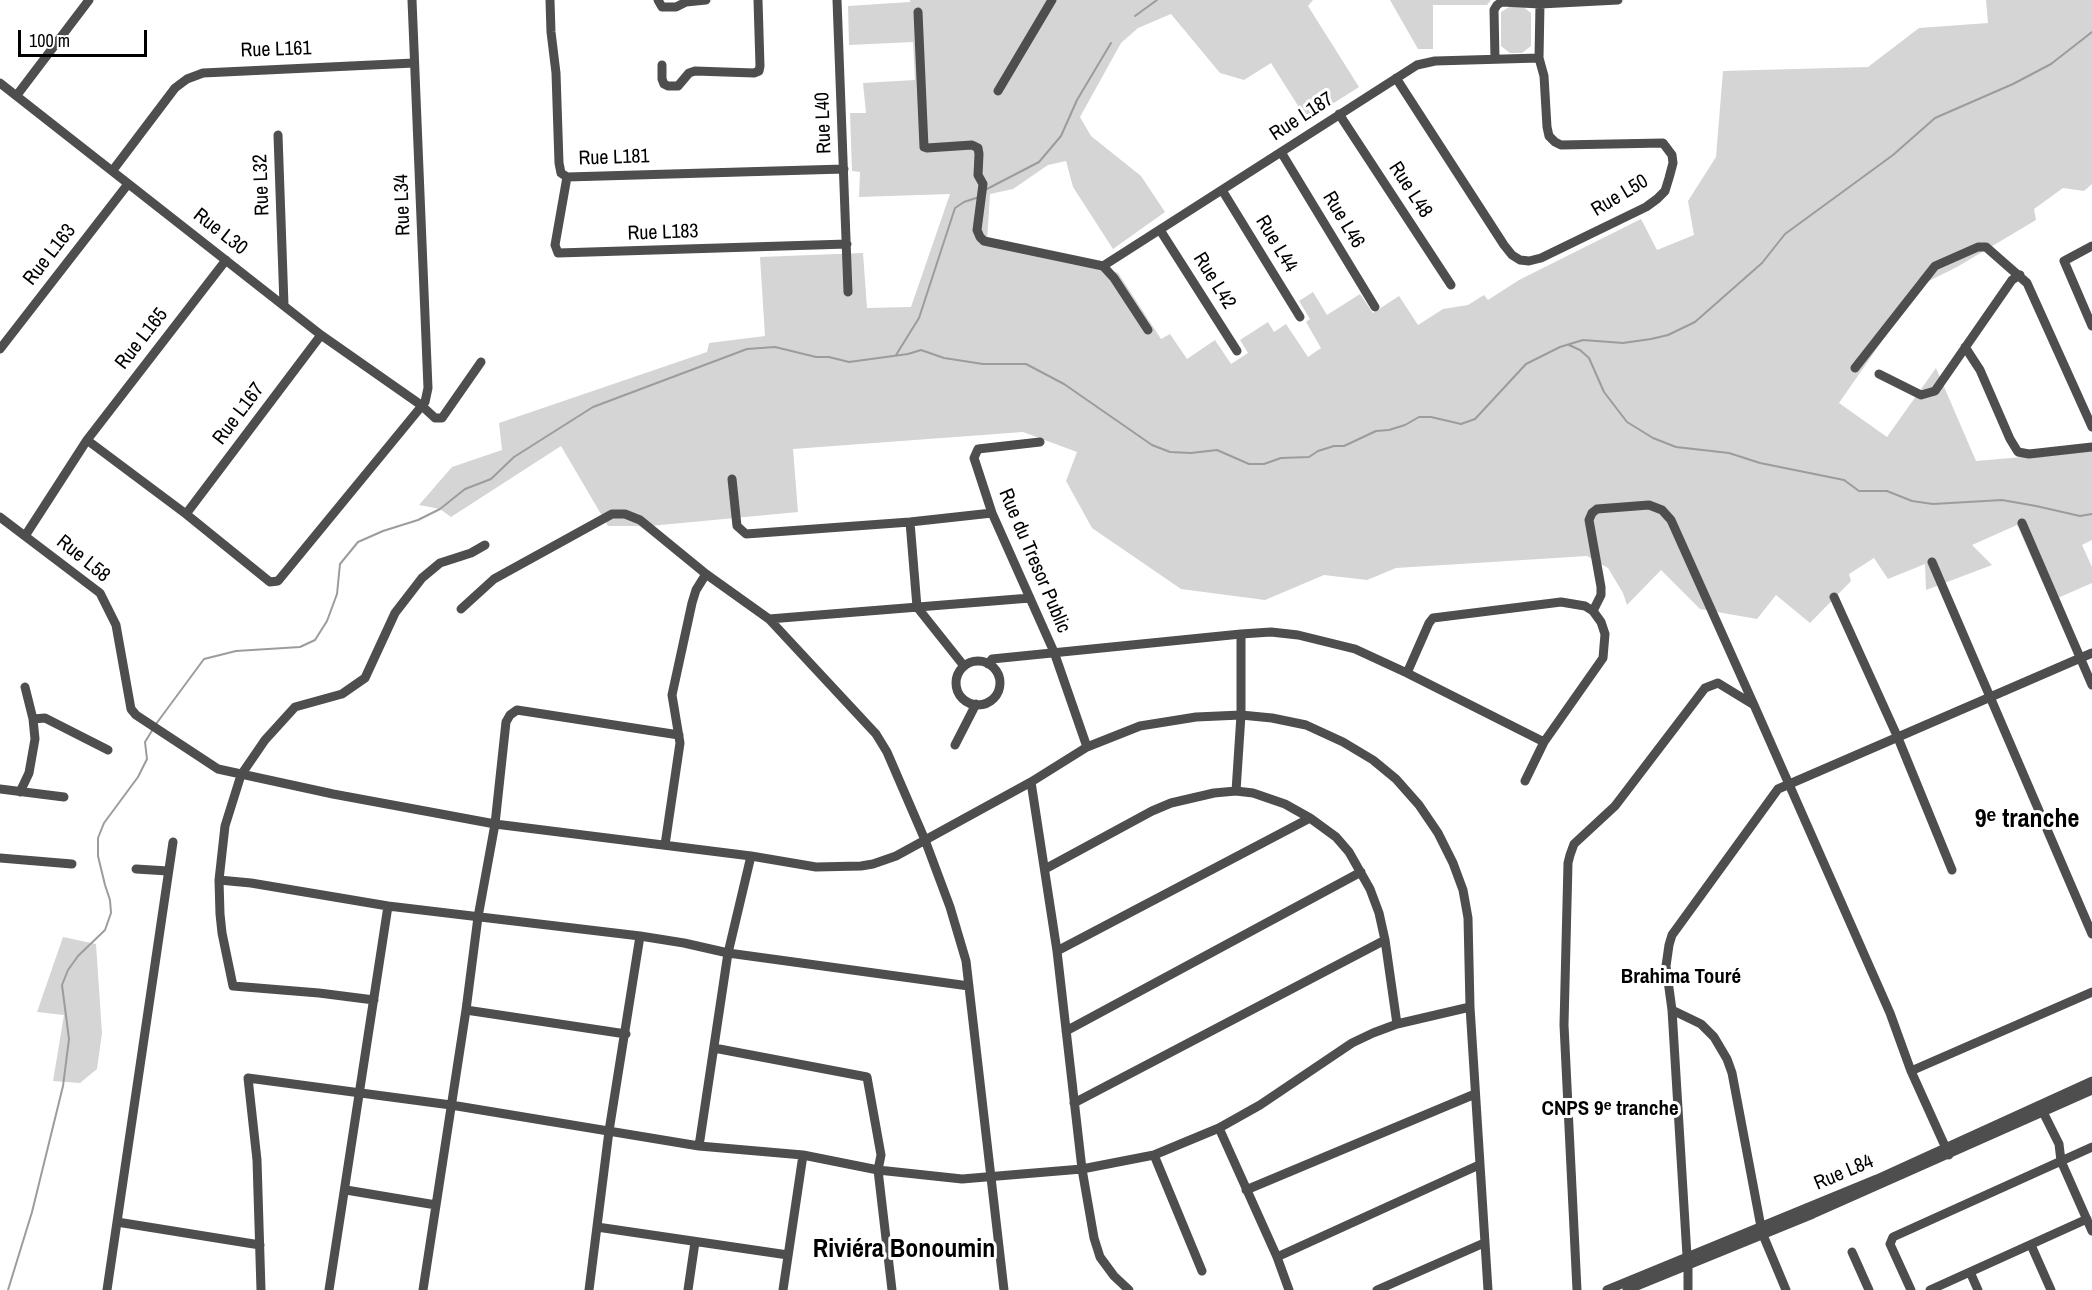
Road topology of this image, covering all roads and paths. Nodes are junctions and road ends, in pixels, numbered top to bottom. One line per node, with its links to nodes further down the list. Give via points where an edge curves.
1 (90, 0): 20 (street)
2 (412, 0): 15 (street, Rue L34)
3 (550, 0): 26 (street, Rue L181, via 559,163)
4 (658, 0): 5 (street, via 662,7)
5 (706, 0)
6 (758, 0): 16 (street, via 759,71 695,71 678,86 668,86 662,79)
7 (837, 0): 24 (street, Rue L40)
8 (1052, 0): 19 (street)
9 (1618, 0): 11 (street)
10 (1502, 1): 11 (street); 14 (street, via 1494,10)
11 (1540, 4): 13 (street, Rue L50)
12 (918, 12): 33 (street, via 924,147 978,148 978,175 983,184 977,230 980,237)
13 (1539, 58): 14 (street, Rue L187); 17 (street, Rue L50, via 1547,127 1555,142 1663,143 1673,163 1665,190 1646,207 1529,261 1512,255 1504,245)
14 (1495, 59): 17 (street, Rue L187, via 1426,62)
15 (414, 63): 25 (street, Rue L161, via 202,73 187,78); 49 (street, Rue L34, via 428,387)
16 (662, 64)
17 (1396, 78): 21 (street, Rue L187)
18 (0, 85): 20 (street, Rue L30)
19 (998, 91)
20 (17, 95): 25 (street, Rue L30)
21 (1339, 114): 23 (street, Rue L187); 35 (street, Rue L48)
22 (278, 135): 37 (street, Rue L32)
23 (1281, 152): 28 (street, Rue L187); 38 (street, Rue L46)
24 (844, 169): 26 (street, Rue L181); 30 (street, Rue L40)
25 (112, 170): 27 (street, Rue L30)
26 (567, 177): 30 (street, Rue L183, via 555,246 558,254)
27 (129, 184): 32 (street, Rue L30); 44 (street, Rue L163)
28 (1222, 190): 29 (street, Rue L187); 39 (street, Rue L44)
29 (1160, 230): 33 (street, Rue L187); 45 (street, Rue L42)
30 (847, 244): 36 (street, Rue L40)
31 (2092, 246): 40 (street, via 2064,261)
32 (226, 260): 37 (street, Rue L30); 51 (street, Rue L165)
33 (1103, 266): 41 (street)
34 (2020, 275): 43 (street, via 2012,280); 47 (street, via 1983,247 1940,263); 50 (street)
35 (1450, 285)
36 (848, 292)
37 (284, 305): 42 (street, Rue L30)
38 (1375, 307)
39 (1300, 317)
40 (2091, 320)
41 (1148, 330)
42 (321, 335): 49 (street, Rue L30); 56 (street, Rue L167)
43 (1965, 347): 48 (street, via 1929,394 1912,392); 53 (street, via 1980,370 2018,452)
44 (0, 349)
45 (1237, 351)
46 (481, 362): 49 (street, Rue L30, via 442,418 435,418)
47 (1855, 368)
48 (1879, 374)
49 (421, 405): 56 (street, via 278,581 270,582)
50 (2092, 427)
51 (87, 440): 56 (street); 60 (street, Rue L165)
52 (1040, 442): 55 (street, Rue du Tresor Public, via 978,449 975,453)
53 (2092, 447)
54 (732, 479): 58 (street, via 737,526 746,534)
55 (992, 513): 58 (street); 65 (street, Rue du Tresor Public)
56 (186, 514)
57 (0, 517): 60 (street, Rue L58)
58 (910, 522): 66 (street)
59 (2022, 523): 73 (street)
60 (25, 536): 90 (street, Rue L58, via 100,593 116,625 129,706 136,715 218,769)
61 (485, 544): 90 (street, via 431,569 394,613 365,678 342,694 295,707)
62 (1932, 562): 79 (street)
63 (706, 574): 67 (street, via 640,520 612,514 494,579); 69 (street); 84 (street, via 692,603 672,695)
64 (1834, 597): 85 (street)
65 (1030, 598): 66 (street); 71 (street, Rue du Tresor Public)
66 (917, 607): 69 (street); 75 (street)
67 (461, 609)
68 (1593, 611): 76 (street, via 1585,606 1553,602 1433,618); 81 (street, via 1601,587 1589,520 1592,513 1597,509 1649,505 1662,510 1671,520); 86 (street, via 1605,634 1603,658)
69 (769, 619): 100 (street, via 876,734)
70 (1241, 634): 71 (street); 76 (street, via 1271,632 1328,641); 82 (street)
71 (1054, 652): 74 (street, via 992,659); 88 (street, Rue du Tresor Public)
72 (2092, 653): 73 (street)
73 (2080, 658): 77 (street); 79 (street)
74 (988, 664): 75 (street, via 976,661); 80 (street, via 998,674 999,689 990,701)
75 (964, 666): 80 (street, via 957,678 958,693)
76 (1407, 673): 86 (street)
77 (2092, 685)
78 (25, 687): 83 (street)
79 (1990, 698): 85 (street); 114 (street)
80 (976, 704): 87 (street)
81 (1754, 705): 93 (street); 180 (street, via 1718,683 1705,688 1615,806 1574,844 1570,855 1564,1025)
82 (1241, 715): 88 (street, via 1149,724); 95 (street); 122 (street, via 1306,725 1343,742 1396,778 1419,805 1438,833 1463,890 1468,918)
83 (33, 719): 89 (street, via 45,718); 96 (street, via 33,757)
84 (679, 735): 99 (street, via 518,710 506,722); 102 (street)
85 (1898, 738): 93 (street); 108 (street)
86 (1544, 742): 92 (street)
87 (955, 745)
88 (1088, 747): 91 (street)
89 (108, 750)
90 (241, 775): 99 (street); 111 (street, via 225,826)
91 (1031, 782): 100 (street); 107 (street)
92 (1524, 782)
93 (1788, 785): 124 (street, via 1776,791 1672,935 1666,966); 129 (street, via 1890,1012)
94 (0, 789): 96 (street)
95 (1236, 791): 98 (street, via 1263,796); 107 (street, via 1214,793 1152,811)
96 (20, 792): 97 (street)
97 (64, 797)
98 (1310, 818): 110 (street, via 1336,837); 117 (street)
99 (495, 824): 102 (street); 113 (street)
100 (925, 840): 103 (street, via 884,861 861,866 816,867); 119 (street, via 958,933)
101 (173, 842): 109 (street)
102 (665, 845): 103 (street)
103 (751, 856): 118 (street)
104 (0, 858): 105 (street)
105 (72, 864)
106 (136, 868): 109 (street)
107 (1045, 869): 117 (street)
108 (1952, 870)
109 (168, 871): 153 (street)
110 (1361, 872): 116 (street, via 1379,913); 126 (street)
111 (219, 880): 112 (street); 121 (street, via 222,933 233,986)
112 (388, 906): 113 (street); 121 (street)
113 (478, 917): 115 (street); 123 (street)
114 (2092, 934)
115 (640, 936): 118 (street); 127 (street)
116 (1385, 940): 125 (street); 134 (street)
117 (1058, 951): 126 (street)
118 (728, 953): 119 (street); 128 (street)
119 (969, 986): 148 (street)
120 (2092, 992): 129 (street)
121 (374, 1000): 132 (street)
122 (1470, 1007): 125 (street); 133 (street)
123 (466, 1010): 127 (street); 135 (street)
124 (1672, 1010): 156 (street, via 1701,1024 1727,1059); 164 (street)
125 (1397, 1024): 137 (street, via 1352,1043)
126 (1066, 1031): 134 (street)
127 (626, 1034): 138 (street)
128 (714, 1048): 139 (street); 147 (street, via 867,1077 881,1155)
129 (1911, 1071): 141 (street)
130 (2092, 1081): 141 (street, Rue L84)
131 (2092, 1090): 136 (street, Rue L84)
132 (359, 1093): 135 (street); 149 (street); 159 (street, via 248,1078)
133 (1475, 1094): 145 (street); 150 (street)
134 (1074, 1102): 146 (street)
135 (451, 1105): 138 (street); 151 (street)
136 (2041, 1113): 141 (street, Rue L84); 144 (street)
137 (1220, 1128): 143 (street); 150 (street)
138 (609, 1131): 139 (street); 154 (street)
139 (699, 1146): 142 (street)
140 (2092, 1147): 144 (street)
141 (1947, 1151): 156 (street, Rue L84)
142 (803, 1155): 147 (street); 162 (street)
143 (1154, 1155): 146 (street); 165 (street)
144 (2061, 1158): 152 (street); 186 (street, via 1893,1237 1890,1244)
145 (1479, 1165): 158 (street); 163 (street)
146 (1082, 1169): 148 (street); 176 (street, via 1100,1257)
147 (878, 1170): 148 (street, via 962,1179); 174 (street)
148 (990, 1176): 175 (street)
149 (346, 1190): 151 (street); 169 (street)
150 (1246, 1190): 163 (street)
151 (436, 1205): 170 (street)
152 (2087, 1219): 155 (street); 160 (street)
153 (117, 1222): 159 (street); 167 (street)
154 (597, 1227): 157 (street); 171 (street)
155 (2092, 1230)
156 (1762, 1231): 164 (street, Rue L84); 184 (street)
157 (695, 1242): 162 (street); 172 (street)
158 (1484, 1243): 178 (street); 179 (street)
159 (260, 1245): 168 (street)
160 (2031, 1245): 166 (street); 189 (street)
161 (1852, 1252): 185 (street)
162 (788, 1255): 173 (street)
163 (1277, 1257): 177 (street)
164 (1687, 1261): 181 (street, Rue L84); 182 (street, Rue L84); 183 (street)
165 (1202, 1271)
166 (1970, 1272): 187 (street); 188 (street)
167 (107, 1290)
168 (261, 1290)
169 (329, 1290)
170 (423, 1290)
171 (589, 1290)
172 (688, 1290)
173 (783, 1290)
174 (892, 1290)
175 (1004, 1290)
176 (1129, 1290)
177 (1289, 1290)
178 (1377, 1290)
179 (1488, 1290)
180 (1577, 1290)
181 (1607, 1290)
182 (1627, 1290)
183 (1688, 1290)
184 (1786, 1290)
185 (1869, 1290)
186 (1911, 1290)
187 (1930, 1290)
188 (1978, 1290)
189 (2051, 1290)

